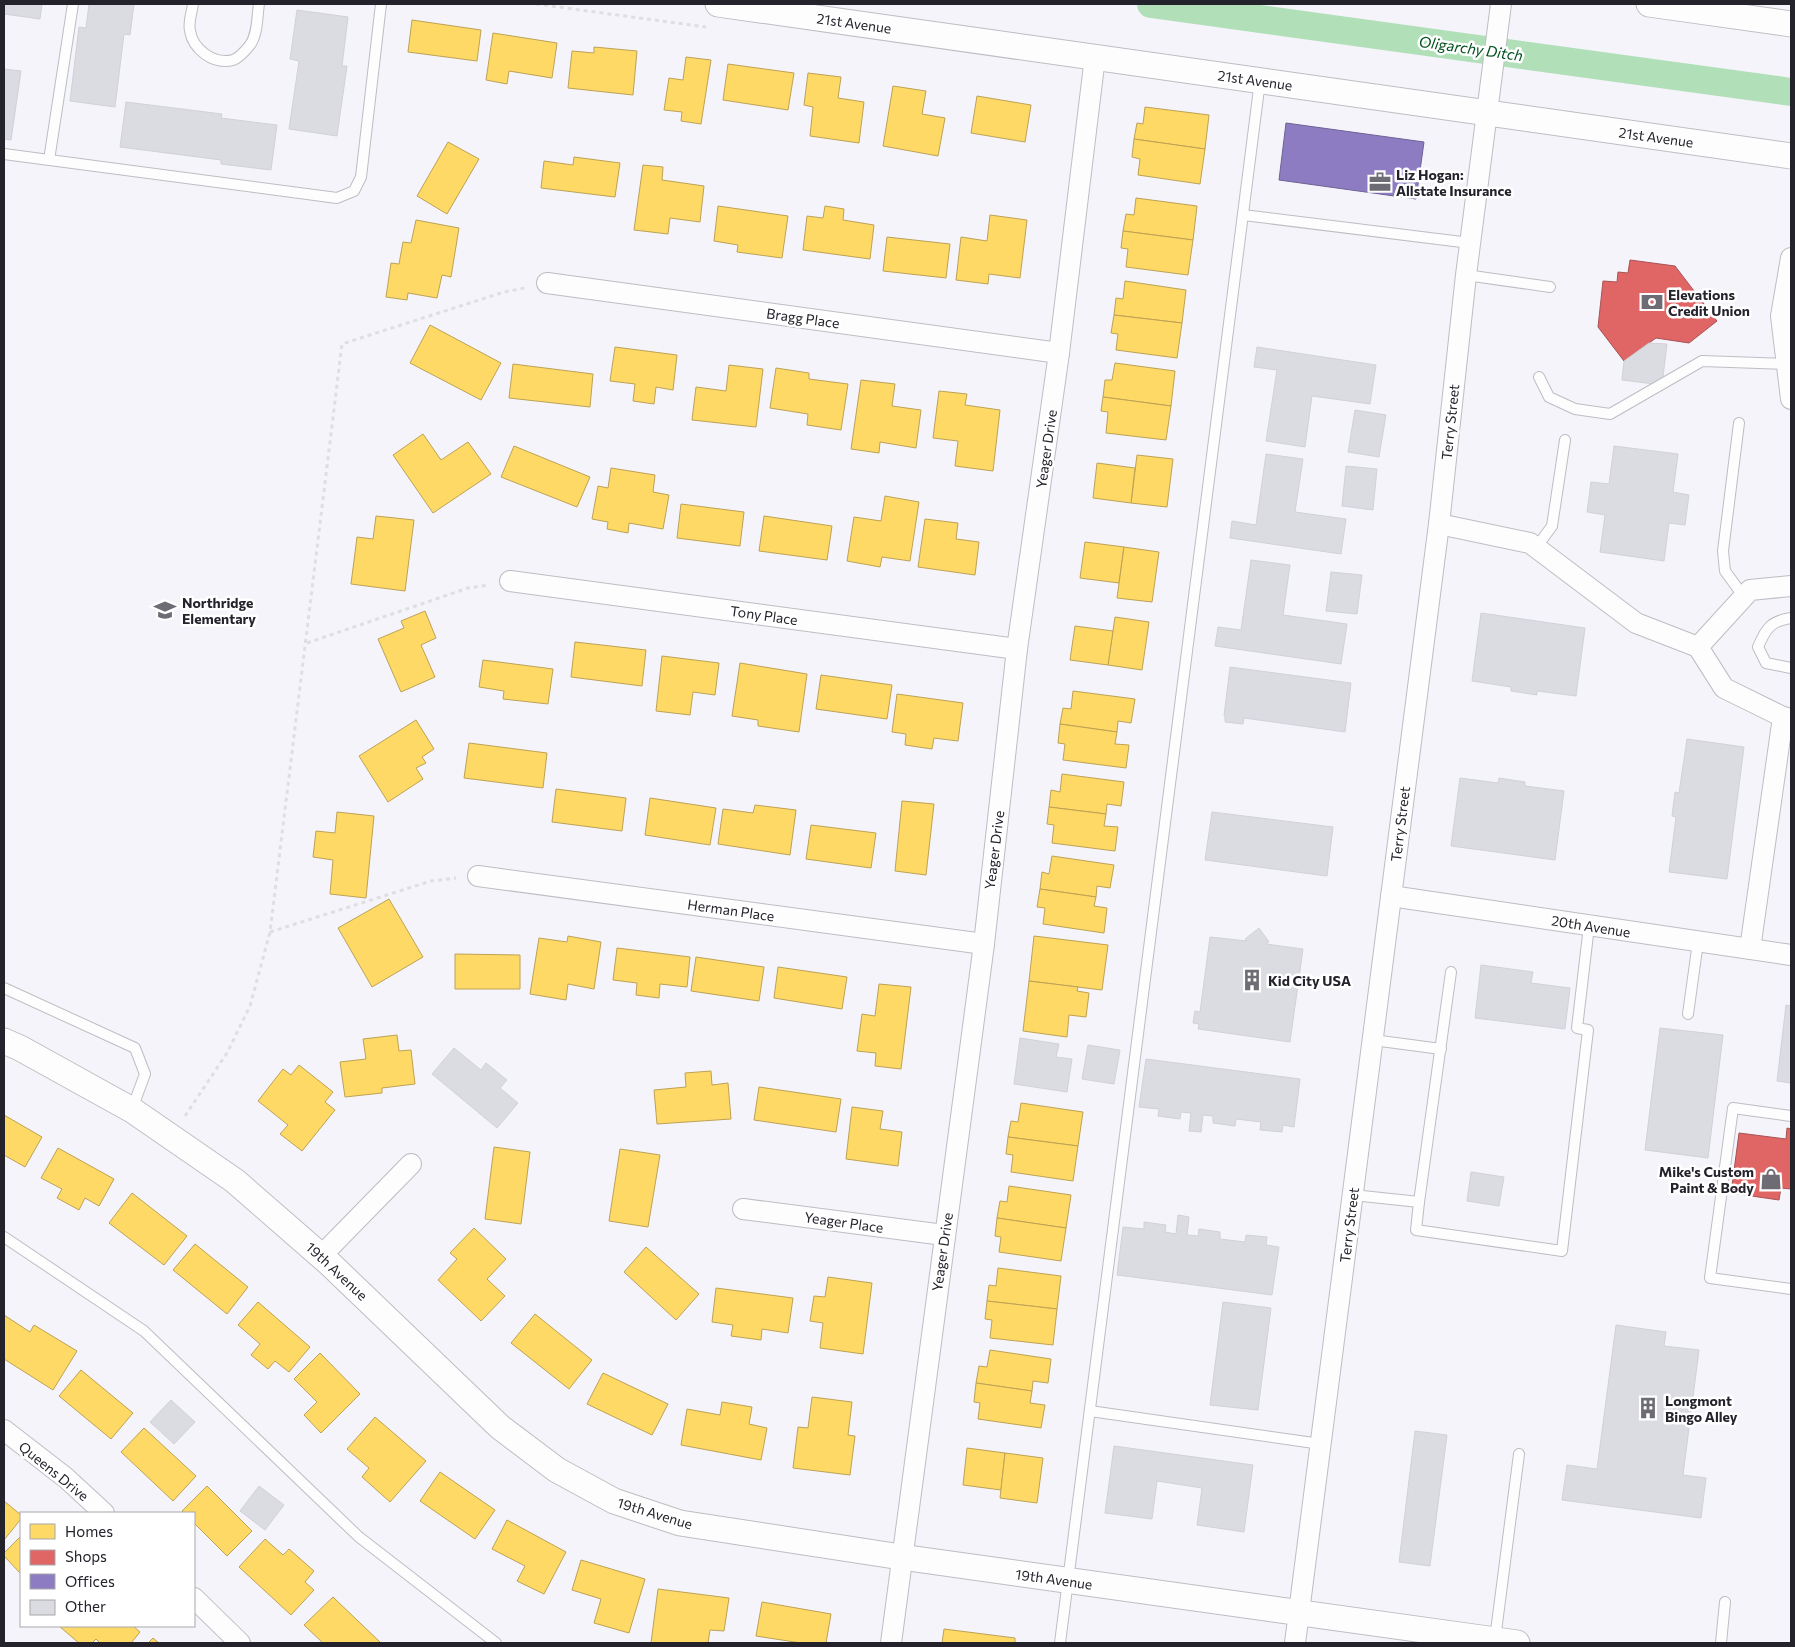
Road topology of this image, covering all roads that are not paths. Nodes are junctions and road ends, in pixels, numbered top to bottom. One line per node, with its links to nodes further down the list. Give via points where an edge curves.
1 (73, 4): 15 (lane)
2 (193, 4): 3 (lane, via 189,29 194,44 205,55 217,60 232,60 251,44)
3 (259, 4)
4 (381, 4): 15 (lane, via 361,177 354,191 337,198)
5 (718, 4): 8 (street, 21st Avenue)
6 (1501, 4): 12 (street, Terry Street)
7 (1649, 4): 9 (street)
8 (752, 6): 10 (street, 21st Avenue)
9 (1791, 24)
10 (1095, 57): 11 (street, 21st Avenue); 22 (street, Yeager Drive)
11 (1260, 81): 12 (street, 21st Avenue); 16 (lane)
12 (1486, 113): 14 (street, 21st Avenue); 17 (street, Terry Street)
13 (4, 154): 15 (lane)
14 (1791, 156)
15 (49, 160)
16 (1243, 214): 17 (lane); 61 (lane)
17 (1470, 244): 19 (street, Terry Street)
18 (1790, 268): 23 (street, via 1781,316)
19 (1466, 275): 21 (lane); 28 (street, Terry Street)
20 (547, 284): 22 (street, Bragg Place)
21 (1550, 287)
22 (1059, 353): 35 (street, Yeager Drive)
23 (1787, 364): 24 (lane, via 1702,361 1610,414 1575,409 1548,397); 25 (street)
24 (1539, 378)
25 (1791, 399)
26 (1739, 423): 32 (lane, via 1723,551 1725,571)
27 (1565, 440): 29 (lane, via 1552,526)
28 (1439, 524): 29 (street); 39 (street, Terry Street)
29 (1536, 548): 34 (street, via 1636,623)
30 (510, 581): 35 (street, Tony Place)
31 (1791, 586): 32 (street, via 1750,590)
32 (1744, 597): 34 (street)
33 (1791, 618): 36 (lane, via 1778,620 1764,631 1758,647 1766,663)
34 (1698, 647): 37 (street, via 1724,688)
35 (1017, 650): 42 (street, Yeager Drive)
36 (1791, 668)
37 (1787, 718): 43 (street)
38 (478, 876): 42 (street, Herman Place)
39 (1391, 896): 40 (street, 20th Avenue); 48 (street, Terry Street)
40 (1589, 926): 41 (street, 20th Avenue); 55 (lane, via 1577,1028 1588,1030 1562,1251 1416,1230)
41 (1698, 942): 43 (street, 20th Avenue); 47 (lane)
42 (984, 944): 57 (street, Yeager Drive)
43 (1750, 949): 44 (street, 20th Avenue)
44 (1791, 955)
45 (1451, 972): 50 (lane)
46 (4, 988): 51 (lane, via 135,1048 145,1074)
47 (1688, 1014)
48 (1372, 1040): 50 (lane); 54 (street, Terry Street)
49 (4, 1041): 51 (street, 19th Avenue)
50 (1441, 1049): 55 (lane)
51 (132, 1110): 59 (street, 19th Avenue, via 235,1181)
52 (1791, 1116): 60 (lane, via 1733,1108 1710,1278)
53 (412, 1164): 59 (street)
54 (1353, 1195): 55 (lane); 63 (street, Terry Street)
55 (1419, 1202)
56 (743, 1209): 57 (street, Yeager Place)
57 (944, 1236): 66 (street, Yeager Drive)
58 (4, 1237): 73 (lane, via 144,1331 359,1537)
59 (321, 1256): 66 (street, 19th Avenue, via 500,1427 556,1470 614,1501 680,1523)
60 (1791, 1289)
61 (1090, 1411): 63 (lane); 67 (lane)
62 (4, 1430): 65 (street, Queens Drive, via 66,1478)
63 (1321, 1444): 70 (street, Terry Street)
64 (1518, 1454): 71 (lane)
65 (103, 1512)
66 (901, 1557): 67 (street, 19th Avenue); 74 (street, Yeager Drive)
67 (1068, 1581): 70 (street, 19th Avenue); 75 (lane)
68 (195, 1599): 72 (street)
69 (1725, 1602): 77 (lane)
70 (1299, 1613): 71 (street, 19th Avenue); 76 (street, Terry Street)
71 (1506, 1642)
72 (240, 1643)
73 (496, 1643)
74 (890, 1643)
75 (1060, 1643)
76 (1295, 1643)
77 (1721, 1643)

